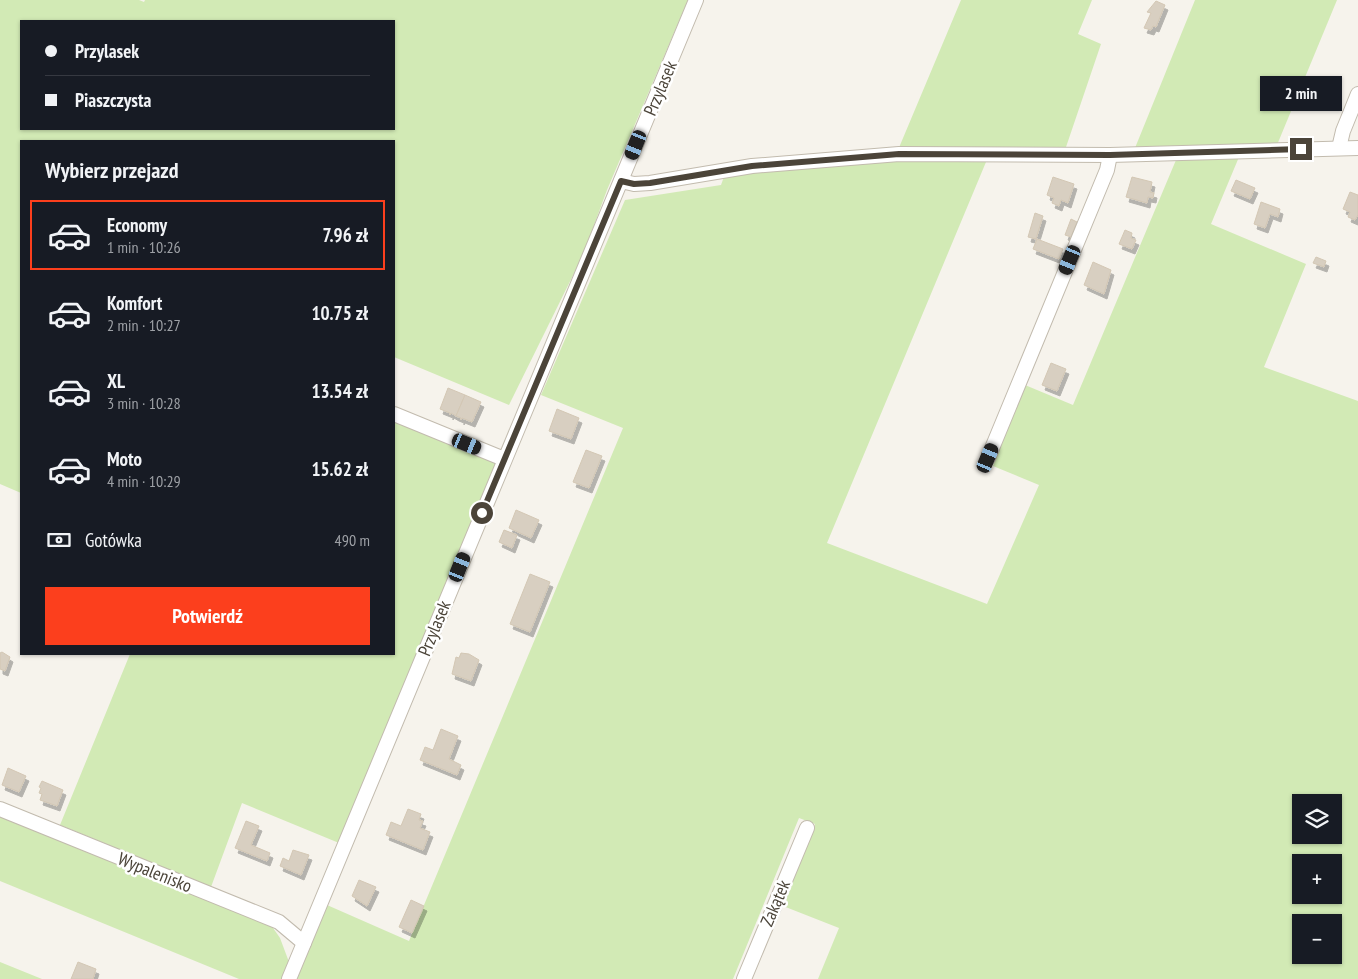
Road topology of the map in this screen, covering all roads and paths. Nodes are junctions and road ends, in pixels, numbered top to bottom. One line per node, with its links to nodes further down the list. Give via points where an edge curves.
1 (696, 0): 6 (street, Przylasek)
2 (1358, 94): 3 (street)
3 (1339, 148): 4 (street); 5 (street)
4 (1358, 148)
5 (1110, 155): 6 (street, via 899,154 752,166 650,183); 8 (street, via 1104,179)
6 (621, 181): 9 (street, Przylasek)
7 (395, 414): 9 (street)
8 (988, 458)
9 (504, 459): 12 (street, Przylasek)
10 (0, 809): 12 (street, Wypalenisko, via 279,922)
11 (807, 828): 14 (street, Zakątek)
12 (304, 944): 13 (street, Przylasek)
13 (289, 979)
14 (744, 979)

